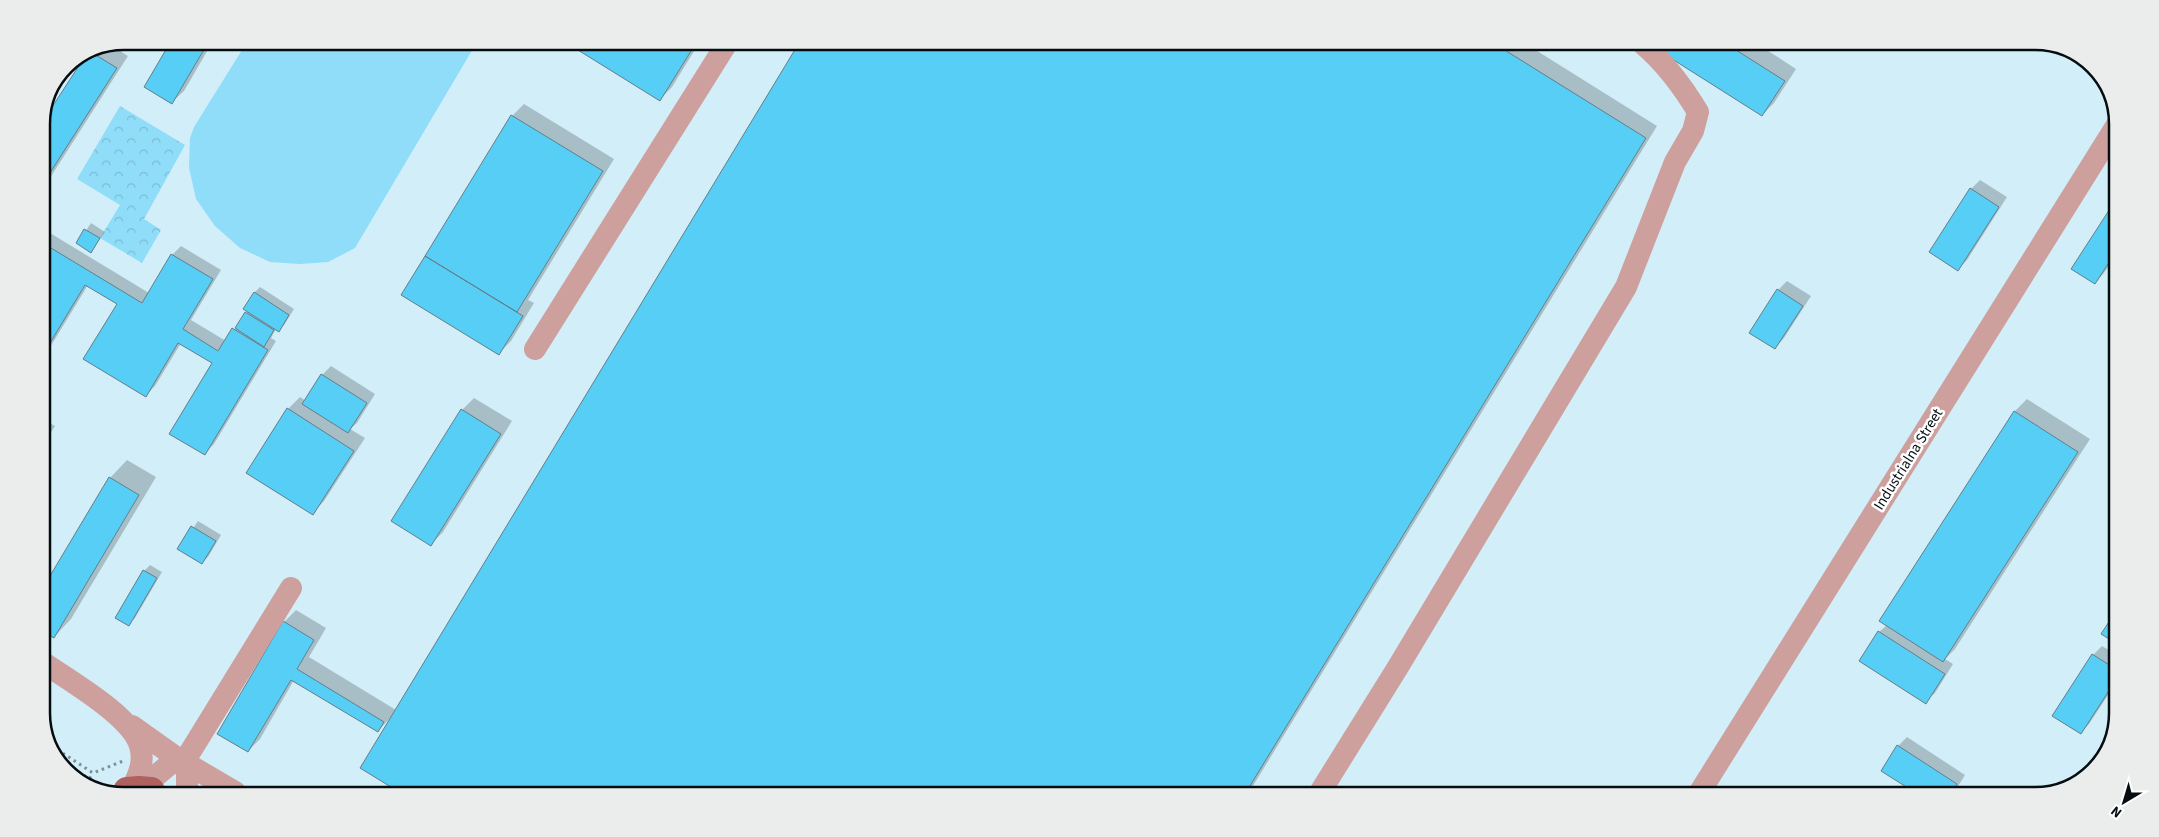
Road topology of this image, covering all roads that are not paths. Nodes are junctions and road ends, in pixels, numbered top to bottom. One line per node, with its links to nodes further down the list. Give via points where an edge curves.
1 (723, 50): 4 (street)
2 (1650, 50): 13 (street, via 1684,88 1698,112 1693,131 1676,162 1626,286)
3 (2109, 137): 14 (street, Industrialna Street)
4 (535, 349)
5 (292, 588): 8 (street)
6 (50, 667): 7 (street)
7 (123, 719): 8 (street); 9 (street, via 141,747)
8 (181, 760): 10 (street); 11 (street, via 188,774); 12 (street)
9 (138, 787)
10 (143, 787)
11 (187, 787)
12 (220, 787)
13 (1323, 787)
14 (1703, 787)

